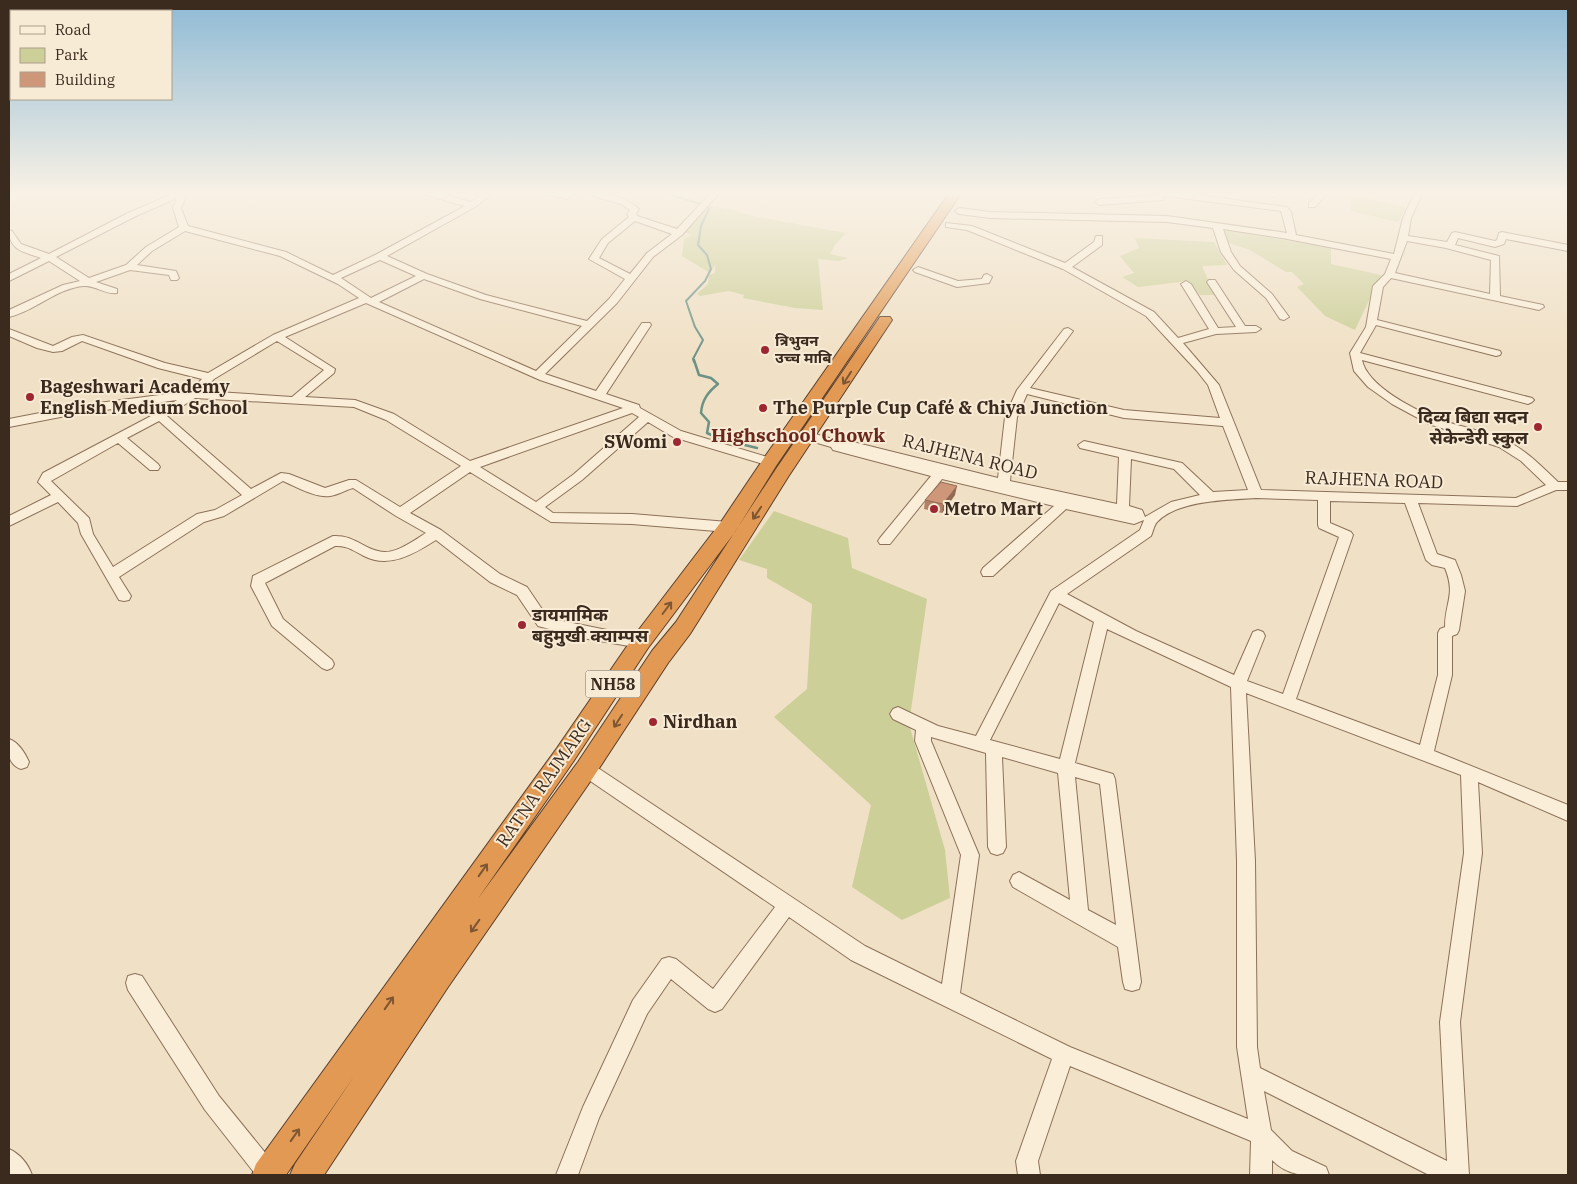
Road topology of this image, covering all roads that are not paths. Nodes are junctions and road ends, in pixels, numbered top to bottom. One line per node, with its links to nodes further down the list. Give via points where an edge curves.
1 (21, 247): 17 (street)
2 (66, 247): 17 (street)
3 (152, 247): 19 (street)
4 (257, 247): 27 (street, via 283,254)
5 (396, 247): 16 (street)
6 (601, 247): 28 (street, via 594,259)
7 (660, 247): 28 (street)
8 (927, 247): 67 (highway, RATNA RAJMARG / NH58)
9 (932, 247): 21 (highway, RATNA RAJMARG / NH58)
10 (1017, 247): 20 (street)
11 (1093, 247): 20 (street)
12 (1224, 247): 37 (street, via 1237,268 1269,296)
13 (1345, 247): 18 (street)
14 (1399, 247): 18 (street)
15 (1454, 247): 33 (street, via 1496,258)
16 (380, 256): 23 (street); 27 (street)
17 (47, 257): 25 (street); 29 (street)
18 (1395, 257): 22 (street)
19 (129, 267): 26 (street, via 173,274); 29 (street)
20 (1066, 267): 47 (street, via 1150,314)
21 (918, 270): 24 (street, via 957,284 986,281); 63 (highway, RATNA RAJMARG / NH58, one-way to 63)
22 (1389, 275): 33 (street); 38 (street, via 1378,286)
23 (424, 276): 34 (street); 39 (street, via 483,297)
24 (987, 277)
25 (9, 278)
26 (174, 278)
27 (334, 278): 34 (street)
28 (632, 279): 39 (street)
29 (88, 282): 32 (street); 36 (street, via 66,287)
30 (1212, 282): 43 (street)
31 (1186, 284): 44 (street)
32 (114, 291)
33 (1495, 297): 35 (street)
34 (368, 301): 46 (street); 50 (street)
35 (1539, 307)
36 (9, 314)
37 (1284, 317)
38 (1372, 321): 48 (street); 49 (street)
39 (590, 325): 50 (street)
40 (646, 325): 54 (street)
41 (1256, 329): 43 (street)
42 (1068, 330): 52 (street)
43 (1242, 330): 44 (street)
44 (1215, 331): 47 (street)
45 (9, 332): 51 (street, via 50,349 83,338 162,366)
46 (277, 337): 51 (street); 55 (street, via 330,369)
47 (1176, 342): 61 (street, via 1213,385)
48 (1496, 352)
49 (1355, 355): 56 (street); 72 (street, via 1358,369 1372,386 1396,402 1433,421 1503,444)
50 (538, 375): 54 (street)
51 (210, 376): 53 (street)
52 (1023, 390): 61 (street, via 1126,414); 71 (street, via 1011,417)
53 (193, 394): 55 (street); 57 (street); 59 (street)
54 (599, 396): 58 (street)
55 (296, 399): 68 (street, via 355,404 390,417)
56 (1528, 400)
57 (134, 401): 59 (street); 62 (street)
58 (635, 408): 60 (street); 68 (street)
59 (160, 416): 64 (street); 74 (street)
60 (648, 416): 67 (street, via 677,434); 81 (street, via 578,477)
61 (1228, 422): 73 (street)
62 (9, 423)
63 (808, 436): 70 (street, RAJHENA ROAD); 105 (highway, RATNA RAJMARG / NH58, one-way to 105)
64 (119, 439): 69 (street); 76 (street, via 48,476 44,482)
65 (1084, 445): 66 (street)
66 (1125, 454): 78 (street, via 1178,466); 83 (street)
67 (770, 462): 85 (highway, RATNA RAJMARG / NH58)
68 (470, 466): 81 (street); 82 (street)
69 (154, 467)
70 (933, 470): 71 (street, RAJHENA ROAD); 75 (street, RAJHENA ROAD); 87 (street)
71 (1003, 484): 75 (street, RAJHENA ROAD)
72 (1564, 488): 79 (street, RAJHENA ROAD, via 1517,502)
73 (1256, 494): 77 (street, RAJHENA ROAD); 78 (street, RAJHENA ROAD)
74 (250, 495): 82 (street, via 281,477 322,492 350,483 360,486); 89 (street, via 214,516 202,517)
75 (1036, 495): 80 (street, RAJHENA ROAD); 83 (street, RAJHENA ROAD)
76 (60, 496): 84 (street); 89 (street, via 84,522 87,534)
77 (1324, 496): 79 (street, RAJHENA ROAD); 97 (street, via 1324,525 1346,535)
78 (1210, 497): 83 (street, RAJHENA ROAD)
79 (1410, 500): 102 (street, via 1431,557 1450,564 1457,580 1458,596 1452,630 1445,633 1442,693)
80 (1064, 504): 83 (street, RAJHENA ROAD); 88 (street)
81 (537, 507): 85 (street, via 551,517)
82 (400, 513): 86 (street)
83 (1136, 516): 90 (street, via 1146,532)
84 (9, 522)
85 (728, 526): 94 (highway, RATNA RAJMARG / NH58, one-way to 85)
86 (436, 533): 94 (street, via 495,578 522,591 543,622); 95 (street, via 390,556 377,557 344,539 333,540 258,580 277,622)
87 (885, 541)
88 (988, 572)
89 (111, 575): 91 (street)
90 (1056, 595): 92 (street); 101 (street)
91 (124, 596)
92 (1102, 619): 96 (street); 104 (street)
93 (1258, 636): 96 (street)
94 (641, 642): 120 (highway, RATNA RAJMARG / NH58, one-way to 94, via 565,755)
95 (327, 664)
96 (1238, 684): 97 (street); 117 (street, via 1246,861 1247,1047)
97 (1287, 703): 102 (street)
98 (898, 714): 99 (street)
99 (924, 726): 101 (street); 115 (street, via 923,741 970,855)
100 (9, 746): 103 (street)
101 (987, 746): 104 (street); 108 (street)
102 (1424, 754): 106 (street)
103 (21, 762)
104 (1066, 768): 111 (street); 112 (street, via 1107,779)
105 (586, 769): 110 (street); 122 (highway, RATNA RAJMARG / NH58, one-way to 122, via 438,977)
106 (1469, 771): 107 (street); 128 (street, via 1473,853 1450,1022)
107 (1568, 813)
108 (998, 847)
109 (1019, 881): 111 (street)
110 (787, 905): 115 (street, via 858,953); 123 (street, via 715,1002 669,966 640,1007 590,1114)
111 (1080, 916): 112 (street)
112 (1128, 942): 113 (street)
113 (1132, 982)
114 (135, 983): 120 (street, via 212,1103)
115 (950, 997): 116 (street)
116 (1064, 1054): 118 (street); 124 (street, via 1027,1160)
117 (1251, 1074): 118 (street); 127 (street)
118 (1261, 1135): 125 (street); 126 (street, via 1285,1158)
119 (9, 1160): 121 (street)
120 (268, 1174)
121 (21, 1175)
122 (306, 1175)
123 (567, 1175)
124 (1028, 1175)
125 (1262, 1175)
126 (1318, 1175)
127 (1451, 1175)
128 (1458, 1175)

